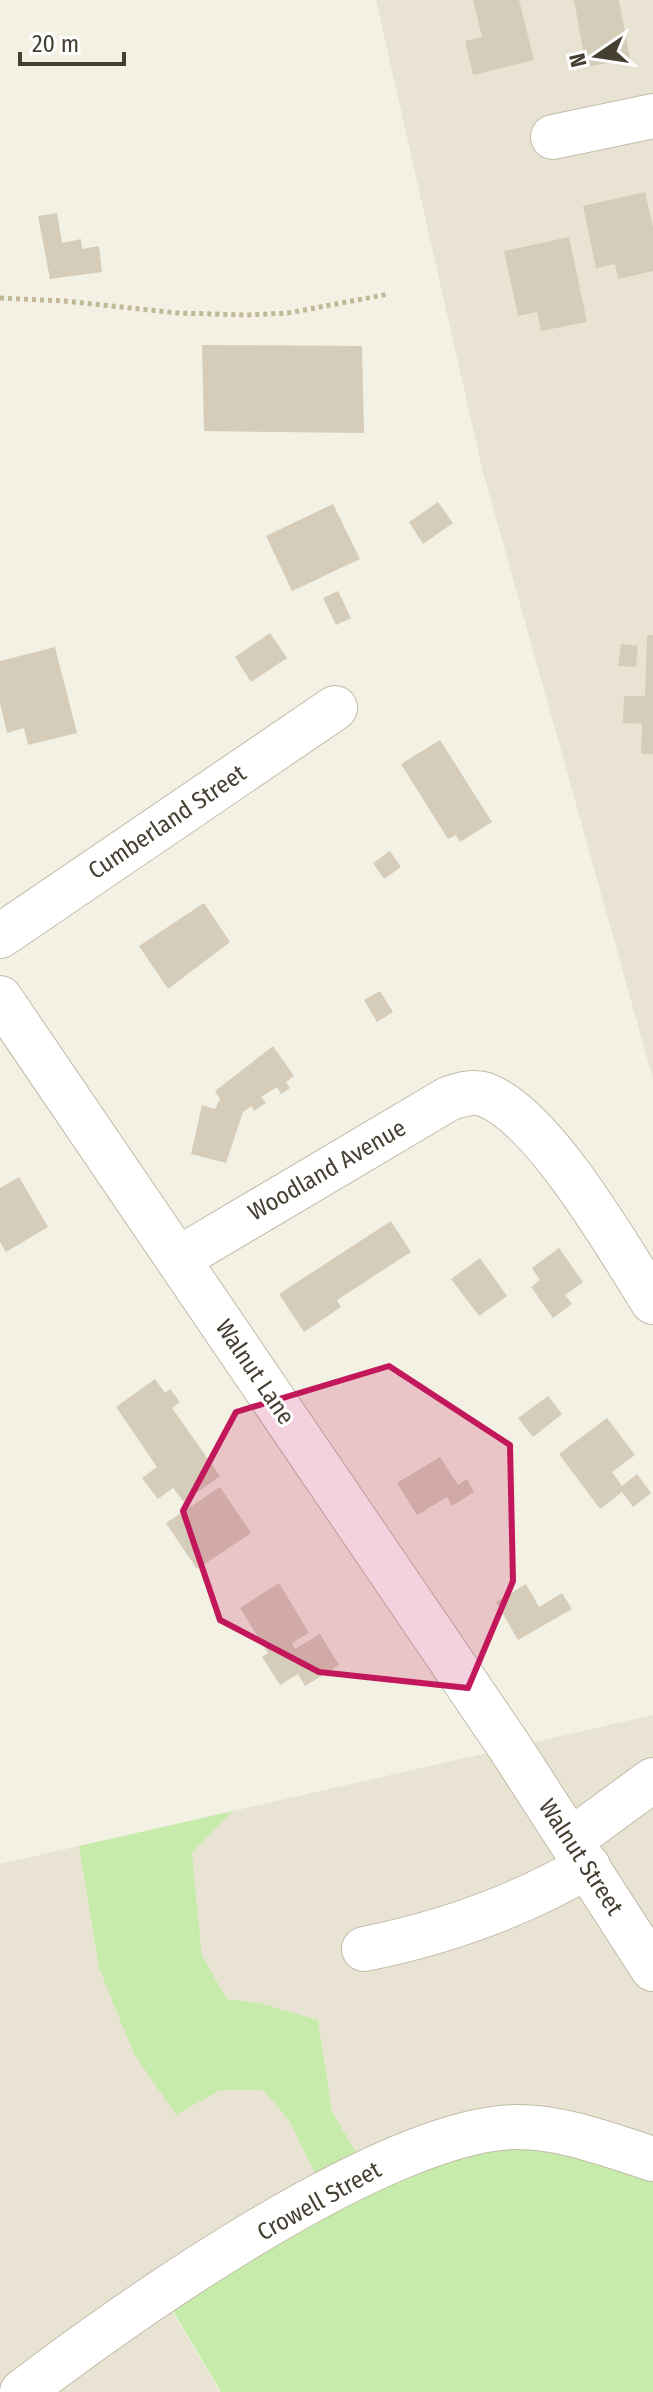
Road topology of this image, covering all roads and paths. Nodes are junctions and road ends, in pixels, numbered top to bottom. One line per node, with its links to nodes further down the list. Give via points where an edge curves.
1 (653, 116): 2 (street)
2 (553, 137)
3 (389, 294): 4 (path, via 288,313 247,315)
4 (0, 298)
5 (335, 708): 6 (street, Cumberland Street)
6 (0, 936)
7 (0, 998): 8 (street, Walnut Lane)
8 (178, 1259): 9 (street, Woodland Avenue, via 448,1099 480,1093 511,1111 564,1169); 10 (street, Walnut Lane)
9 (653, 1302)
10 (509, 1746): 12 (street, Walnut Street)
11 (653, 1780): 12 (street)
12 (580, 1853): 13 (street, via 506,1908); 14 (street, Walnut Street)
13 (364, 1949)
14 (653, 1969)
15 (653, 2159): 16 (street, Crowell Street, via 586,2137 528,2128 475,2132 433,2145 364,2175 269,2227 191,2274)
16 (22, 2392)

